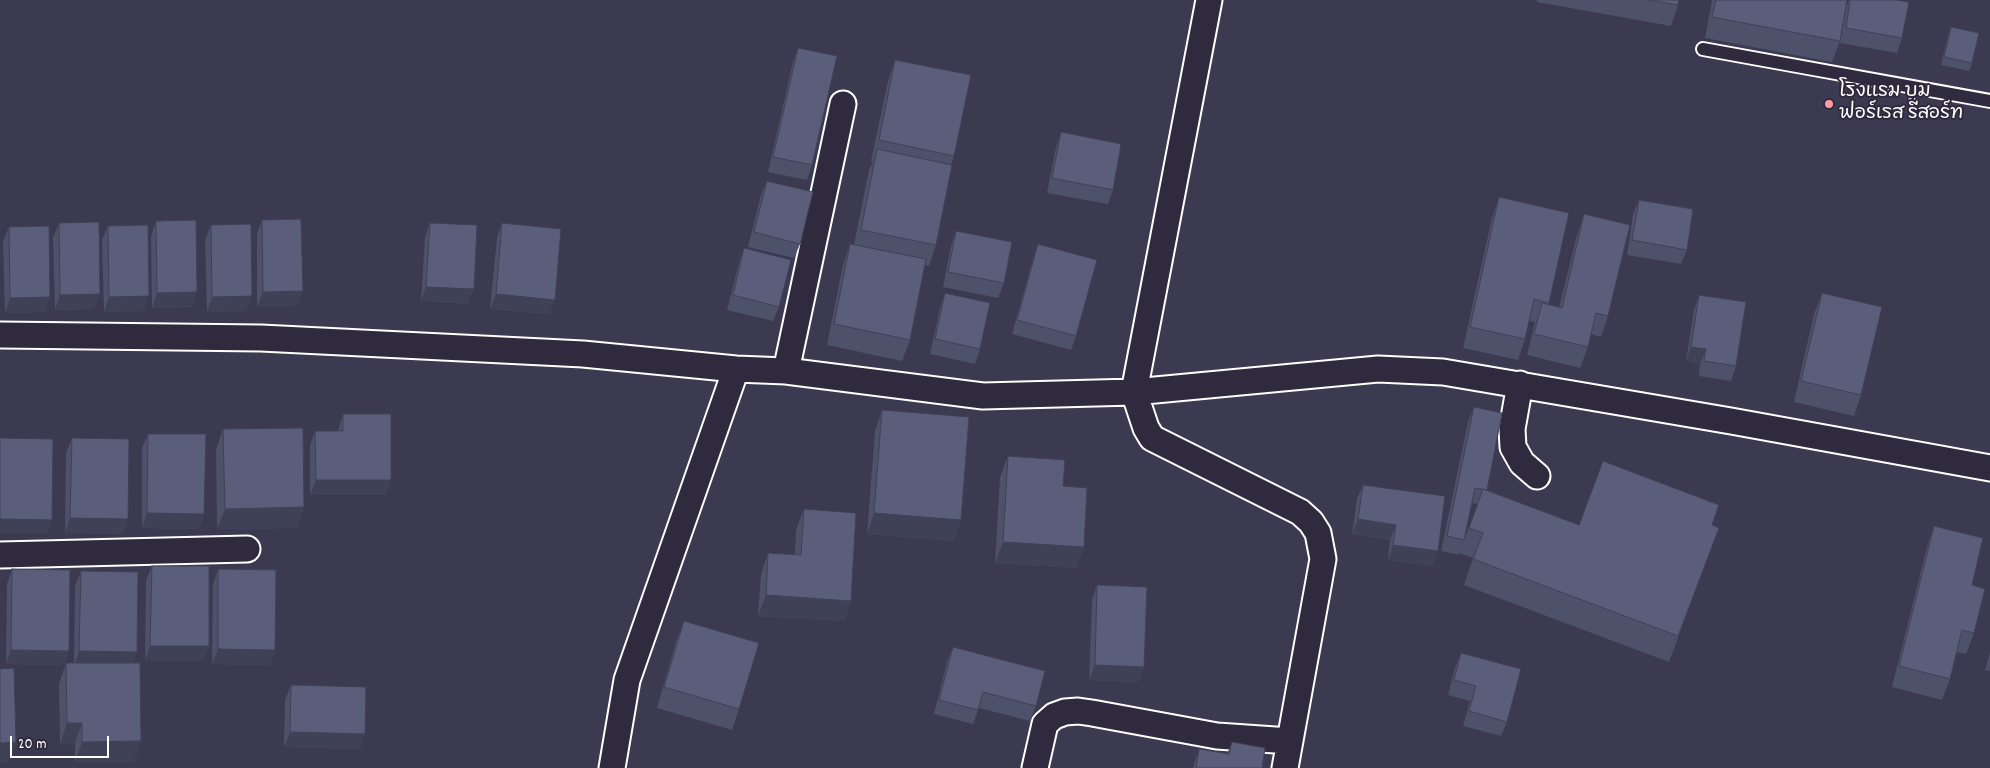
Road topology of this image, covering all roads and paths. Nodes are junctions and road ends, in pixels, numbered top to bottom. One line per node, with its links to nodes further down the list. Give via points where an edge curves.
1 (1209, 0): 9 (street)
2 (1703, 50): 3 (lane)
3 (1990, 101)
4 (843, 104): 7 (street)
5 (0, 335): 6 (street, via 261,338 583,354)
6 (736, 369): 7 (street); 15 (street, via 627,680)
7 (786, 372): 9 (street, via 984,396)
8 (1520, 384): 9 (street, via 1443,372 1378,369); 10 (street); 11 (street, via 1512,429 1513,447 1522,463)
9 (1134, 392): 14 (street, via 1152,438 1300,512 1318,533 1323,559)
10 (1990, 468)
11 (1537, 476)
12 (247, 548): 13 (street)
13 (0, 555)
14 (1290, 741): 16 (street, via 1217,736 1092,713 1065,712 1045,724); 17 (street)
15 (612, 768)
16 (1036, 768)
17 (1285, 768)

